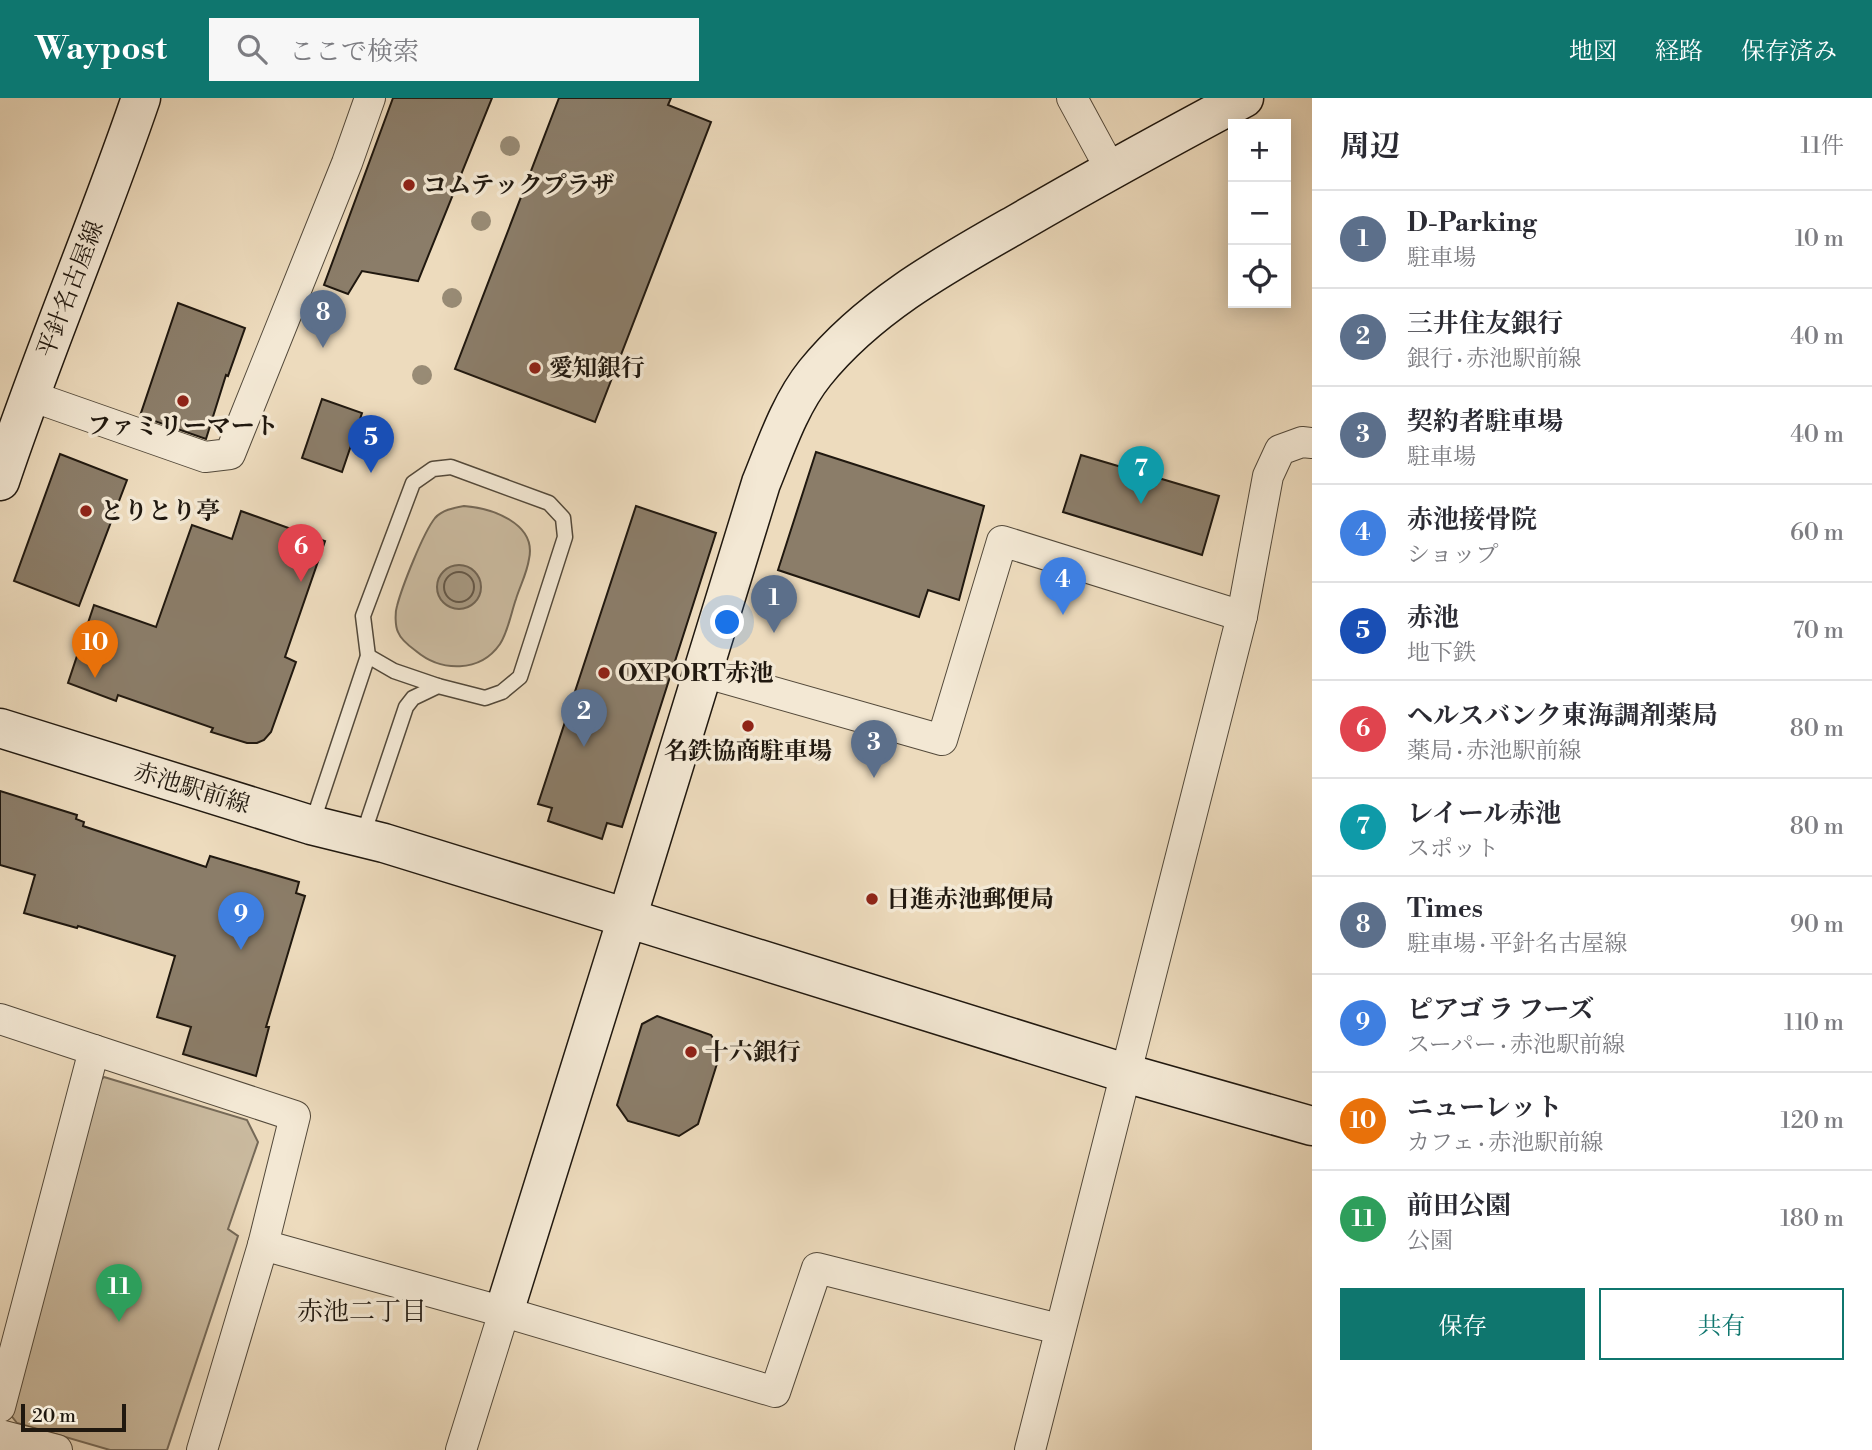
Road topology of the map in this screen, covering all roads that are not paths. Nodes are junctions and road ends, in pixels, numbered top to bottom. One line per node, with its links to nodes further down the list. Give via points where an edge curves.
1 (141, 98): 6 (street, 平針名古屋線)
2 (370, 98): 6 (street, via 230,454 205,457)
3 (1072, 98): 5 (street)
4 (1244, 98): 5 (street)
5 (1111, 170): 11 (street, via 895,298 851,333 814,375 783,428 761,483)
6 (28, 395): 8 (street, 平針名古屋線)
7 (1312, 443): 9 (street, via 1280,450 1268,476)
8 (0, 481)
9 (1242, 616): 11 (street, via 1002,541 942,740); 19 (street)
10 (368, 656): 12 (lane, via 394,671); 12 (lane, via 363,616 413,483 433,469 451,467 549,503 563,518 565,537 520,677 502,692 485,698); 14 (lane)
11 (703, 672): 16 (street)
12 (438, 686): 15 (lane, via 413,698 406,707)
13 (0, 728): 14 (street, 赤池駅前線)
14 (312, 825): 15 (street, 赤池駅前線)
15 (373, 841): 16 (street, 赤池駅前線)
16 (627, 918): 19 (street, 赤池駅前線); 22 (street)
17 (0, 1019): 18 (street)
18 (94, 1049): 21 (street, via 295,1116); 24 (street)
19 (1125, 1073): 20 (street, 赤池駅前線); 23 (street)
20 (1312, 1126)
21 (263, 1245): 22 (street); 27 (street)
22 (504, 1311): 23 (street, via 775,1392 817,1268); 28 (street)
23 (1059, 1329): 29 (street)
24 (0, 1407)
25 (0, 1435): 26 (street)
26 (57, 1450)
27 (202, 1450)
28 (461, 1450)
29 (1030, 1450)

